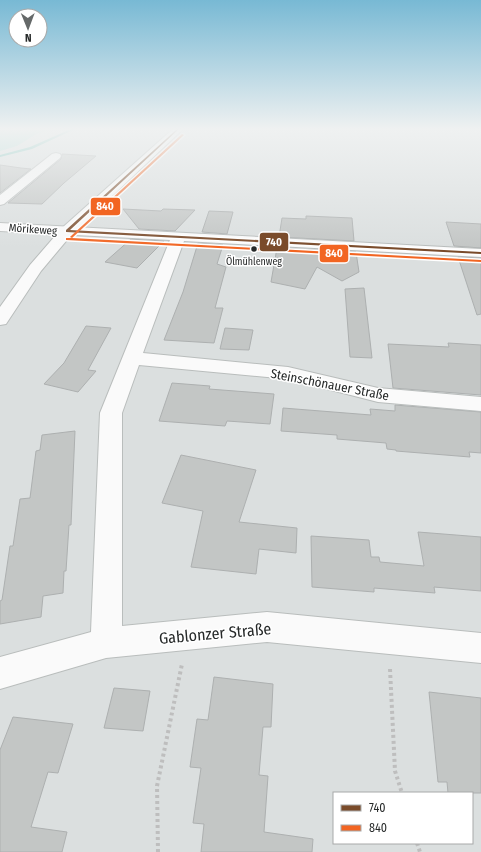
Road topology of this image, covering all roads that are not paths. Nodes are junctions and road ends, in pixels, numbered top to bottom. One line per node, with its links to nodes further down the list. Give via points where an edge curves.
1 (40, 169): 3 (street)
2 (135, 169): 5 (street)
3 (0, 201)
4 (0, 226): 5 (street, Mörikeweg)
5 (67, 231): 6 (street, Mörikeweg); 8 (street, via 35,268)
6 (179, 236): 7 (street, Mörikeweg); 9 (street)
7 (481, 253)
8 (0, 320)
9 (131, 358): 10 (street, Steinschönauer Straße, via 288,373 378,395); 11 (street, via 110,414)
10 (481, 404)
11 (106, 643): 12 (street, Gablonzer Straße, via 267,627); 13 (street, Gablonzer Straße)
12 (481, 648)
13 (0, 673)

